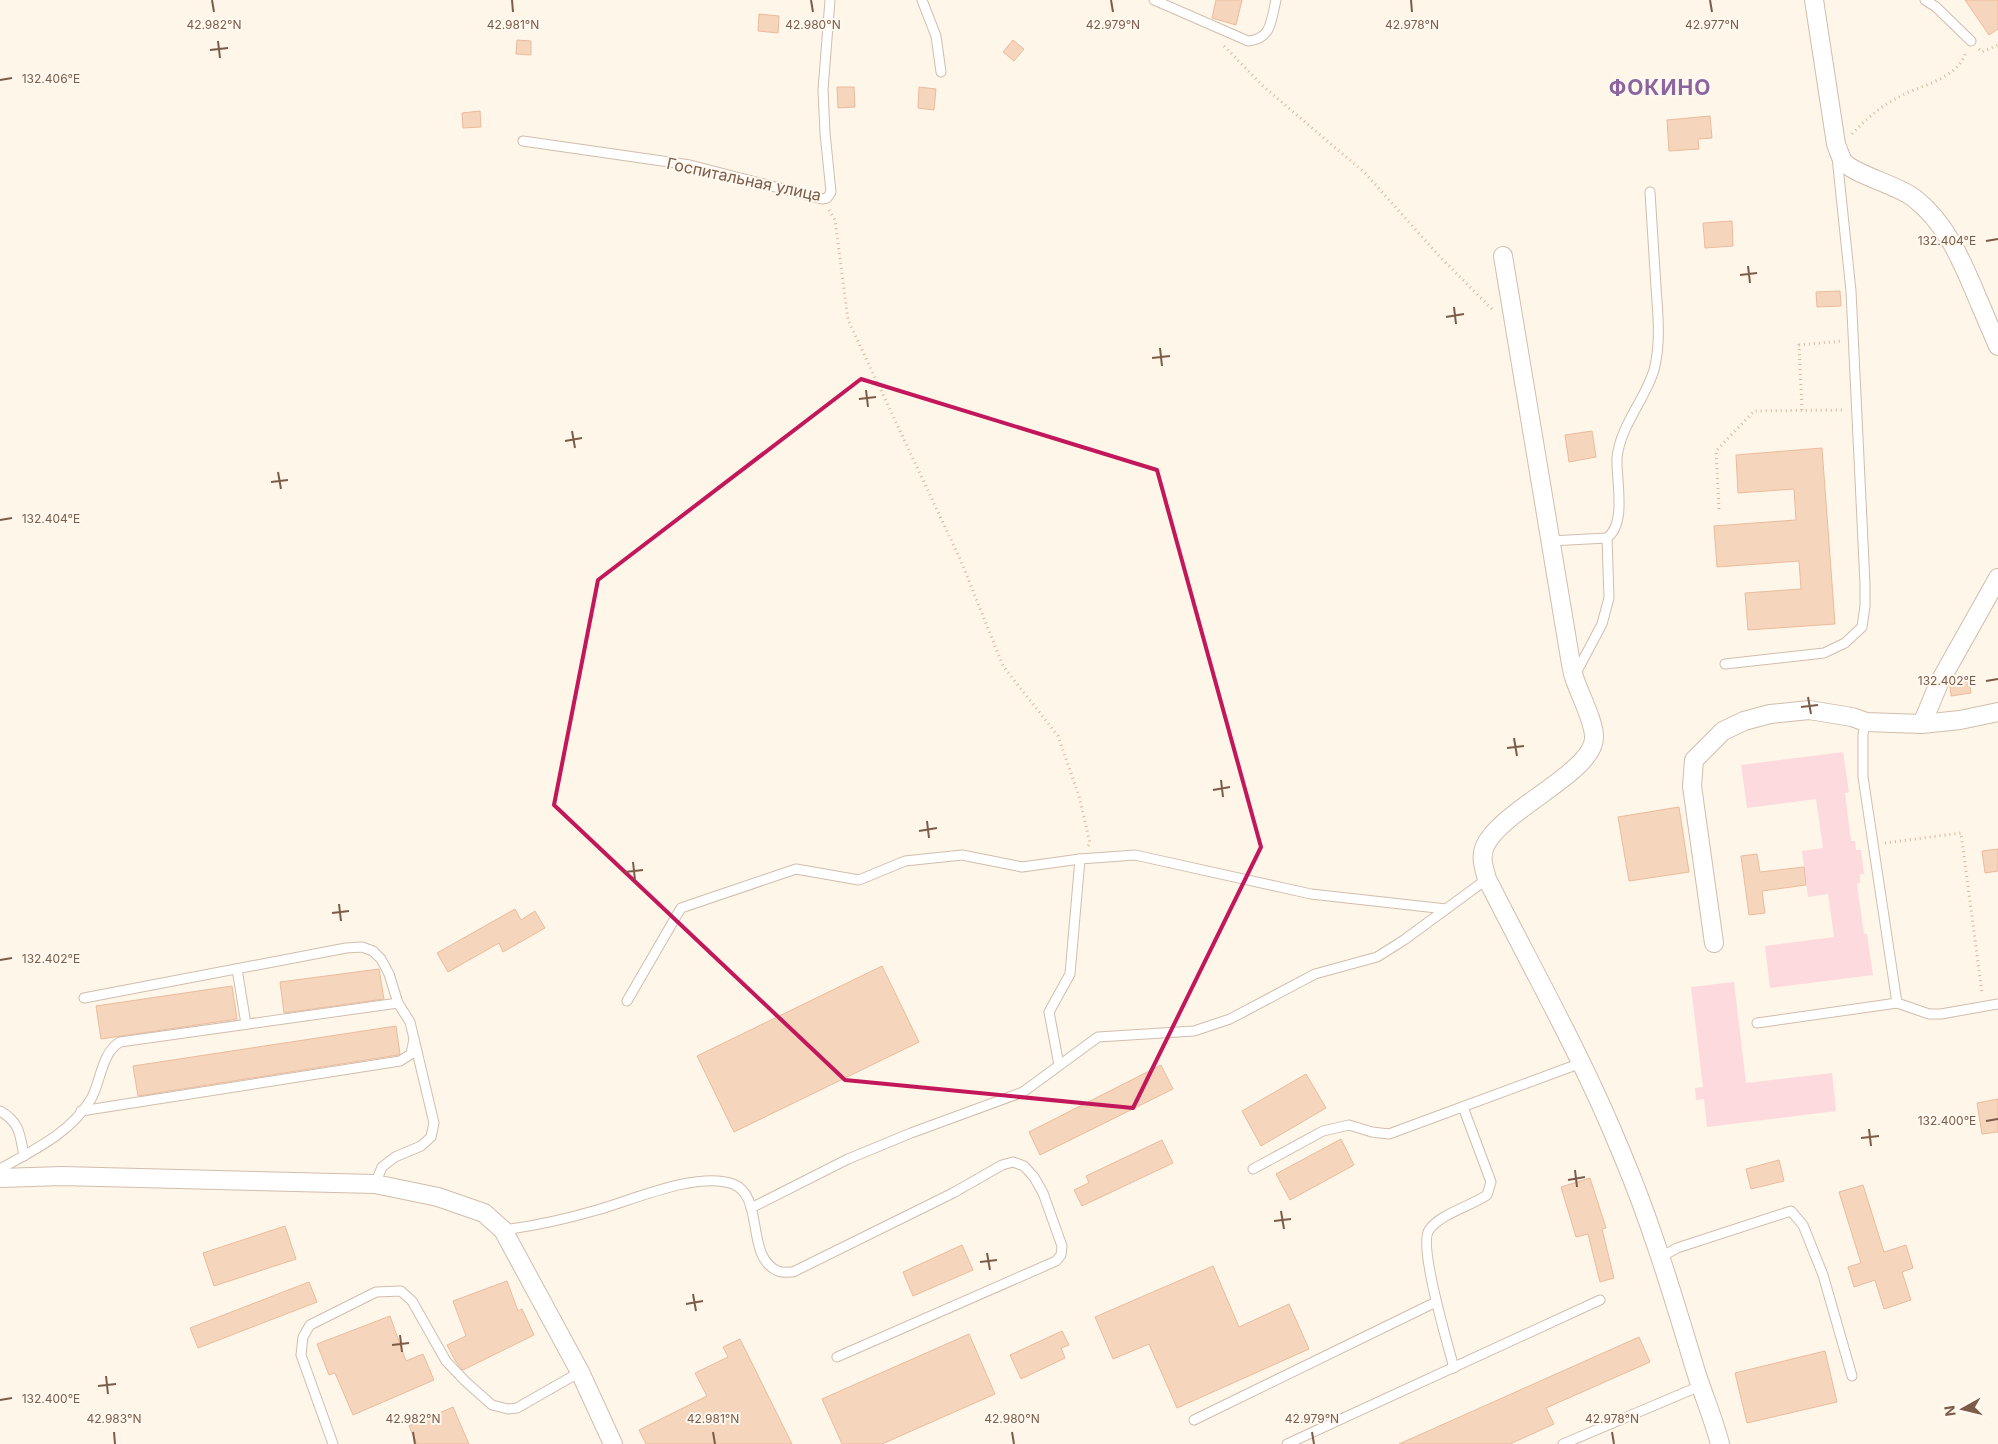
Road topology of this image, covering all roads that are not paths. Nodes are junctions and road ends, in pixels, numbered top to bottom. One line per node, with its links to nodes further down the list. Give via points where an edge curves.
1 (830, 0): 9 (lane, Госпитальная улица, via 823,90 831,192 827,198 690,165)
2 (922, 0): 8 (lane, via 936,36)
3 (1154, 0): 4 (lane, via 1248,41 1258,40 1267,33)
4 (1276, 0)
5 (1814, 0): 10 (street)
6 (1925, 0): 7 (lane)
7 (1971, 41)
8 (941, 72)
9 (523, 140)
10 (1836, 144): 13 (street, via 1844,162 1914,197 1942,229 1965,267); 17 (lane, via 1851,291 1865,584 1862,627 1845,643 1824,653)
11 (1650, 192): 14 (lane, via 1659,339 1654,370 1623,435 1617,457 1618,519 1613,533)
12 (1503, 256): 15 (street)
13 (1998, 346)
14 (1607, 538): 15 (lane); 18 (lane, via 1609,598 1602,624)
15 (1550, 541): 18 (street)
16 (1998, 578): 21 (street, via 1939,682)
17 (1725, 664)
18 (1574, 677): 23 (street, via 1594,737 1591,751 1494,832 1484,846 1482,862)
19 (1998, 712): 21 (street)
20 (1866, 722): 21 (street); 25 (street, via 1809,710 1770,714 1723,731 1694,760 1692,786); 30 (lane, via 1862,777)
21 (1922, 724)
22 (1080, 859): 24 (lane, via 1135,855 1311,894); 28 (lane, via 1022,868 962,855 905,861 859,880 796,869 682,908); 36 (lane, via 1070,974 1049,1012)
23 (1487, 879): 24 (lane); 35 (street)
24 (1446, 909): 36 (lane, via 1377,957 1315,974 1230,1019 1194,1031 1098,1037)
25 (1714, 943)
26 (237, 969): 27 (lane); 29 (lane, via 346,948 362,948 373,951 381,959); 33 (lane)
27 (84, 998)
28 (627, 1001)
29 (398, 1003): 33 (lane); 34 (lane, via 410,1022)
30 (1897, 1003): 31 (lane, via 1929,1014); 32 (lane)
31 (1998, 1004)
32 (1757, 1023)
33 (246, 1024): 39 (lane, via 120,1042 104,1063 91,1100)
34 (414, 1036): 39 (lane, via 411,1054 400,1060); 44 (lane, via 434,1123 431,1137 421,1146 395,1156 382,1167)
35 (1581, 1064): 37 (lane); 47 (street, via 1623,1155)
36 (1059, 1065): 45 (lane, via 1023,1092 848,1159)
37 (1463, 1107): 41 (lane, via 1390,1134 1349,1125 1323,1131); 49 (lane, via 1491,1182 1488,1195 1441,1218 1428,1231 1426,1246)
38 (0, 1110): 40 (lane, via 10,1116 17,1127)
39 (81, 1111): 40 (lane, via 52,1139)
40 (24, 1156): 42 (lane)
41 (1253, 1168)
42 (0, 1170)
43 (0, 1178): 44 (street, via 62,1176)
44 (375, 1184): 46 (street, via 438,1197 484,1213)
45 (751, 1208): 46 (lane, via 746,1196 734,1184 712,1181 671,1187 598,1210); 50 (lane, via 761,1255 779,1272 793,1272 953,1193 1002,1165 1013,1162 1024,1166 1039,1185 1062,1246 1056,1261)
46 (504, 1230): 52 (street)
47 (1661, 1257): 53 (lane, via 1676,1248 1790,1211 1803,1225 1823,1275); 54 (street)
48 (1600, 1300): 51 (lane)
49 (1436, 1302): 51 (lane); 55 (lane)
50 (837, 1357)
51 (1454, 1368): 58 (lane)
52 (580, 1372): 56 (lane, via 516,1408 492,1405 446,1361 412,1301 401,1291 376,1292 310,1325 303,1337 302,1355); 57 (street)
53 (1852, 1376)
54 (1700, 1386): 59 (lane); 60 (street)
55 (1194, 1420)
56 (333, 1444)
57 (613, 1444)
58 (1287, 1444)
59 (1562, 1444)
60 (1720, 1444)

